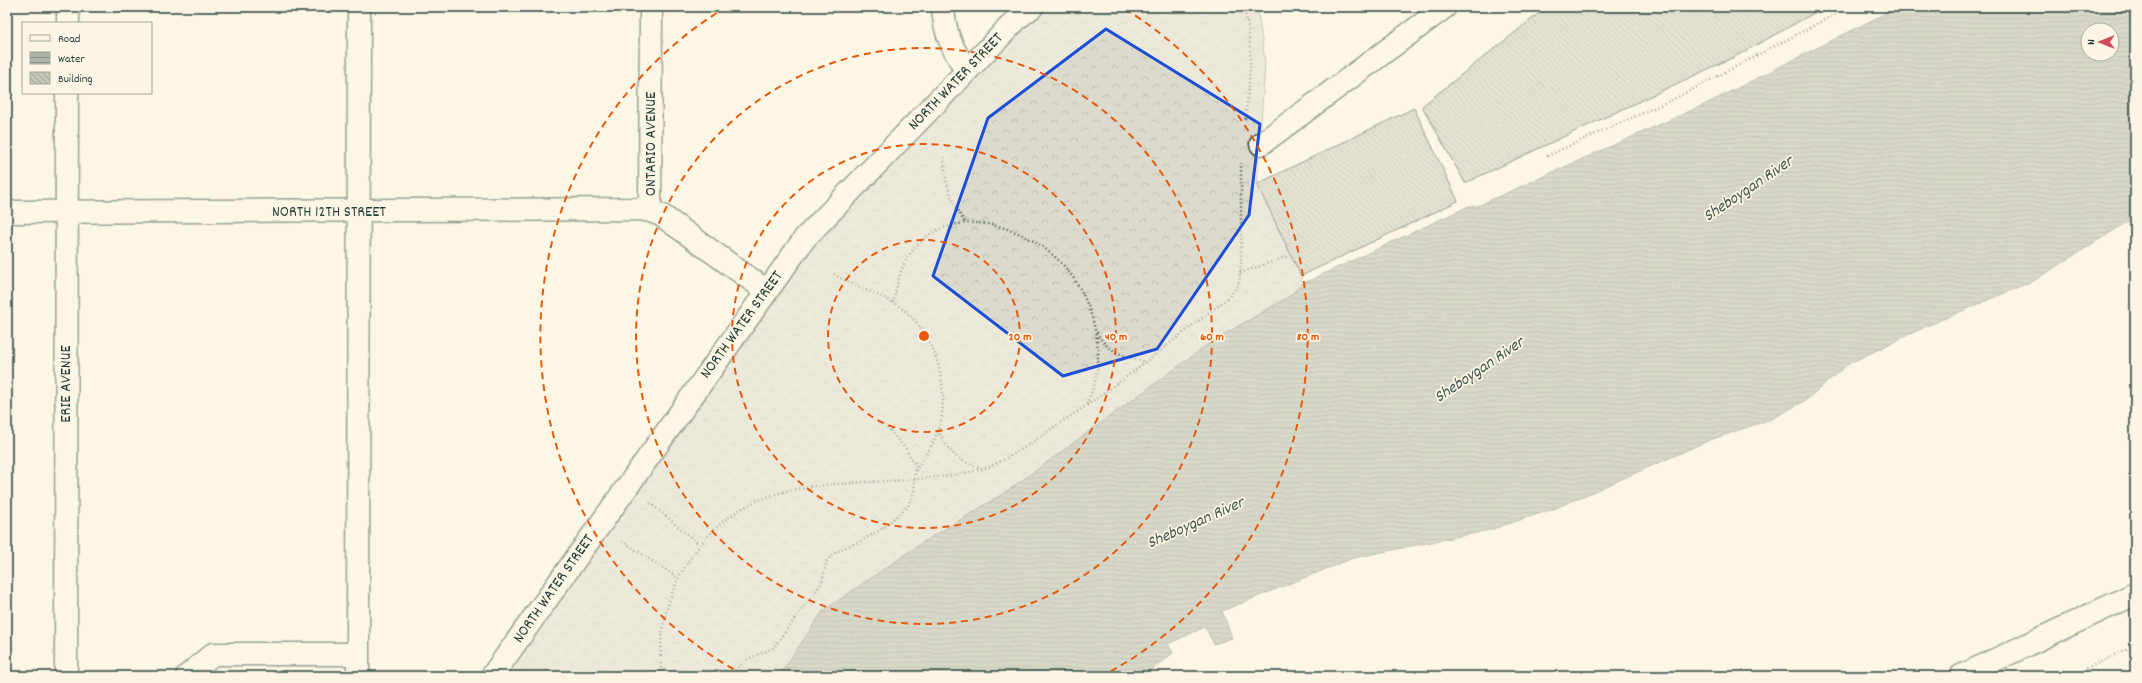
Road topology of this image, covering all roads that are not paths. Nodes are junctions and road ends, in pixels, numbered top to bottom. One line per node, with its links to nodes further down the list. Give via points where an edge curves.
1 (68, 7): 7 (street)
2 (359, 7): 14 (street)
3 (651, 7): 11 (street, ONTARIO AVENUE)
4 (943, 7): 8 (street, via 944,22 952,48)
5 (1032, 7): 8 (street, NORTH WATER STREET)
6 (1445, 7): 10 (street)
7 (68, 22)
8 (967, 71): 15 (street, NORTH WATER STREET, via 805,238)
9 (67, 94): 13 (street, ERIE AVENUE)
10 (1261, 144)
11 (650, 211): 14 (street, NORTH 12TH STREET, via 603,208); 15 (street, ONTARIO AVENUE, via 661,216)
12 (7, 212): 13 (street, NORTH 12TH STREET)
13 (66, 212): 14 (street, NORTH 12TH STREET); 18 (street, ERIE AVENUE)
14 (359, 212): 17 (street)
15 (767, 290): 21 (street, NORTH WATER STREET)
16 (2135, 594): 22 (street)
17 (358, 654): 19 (street, via 213,654); 20 (street)
18 (66, 676)
19 (187, 676)
20 (358, 676)
21 (492, 676)
22 (1961, 676)

